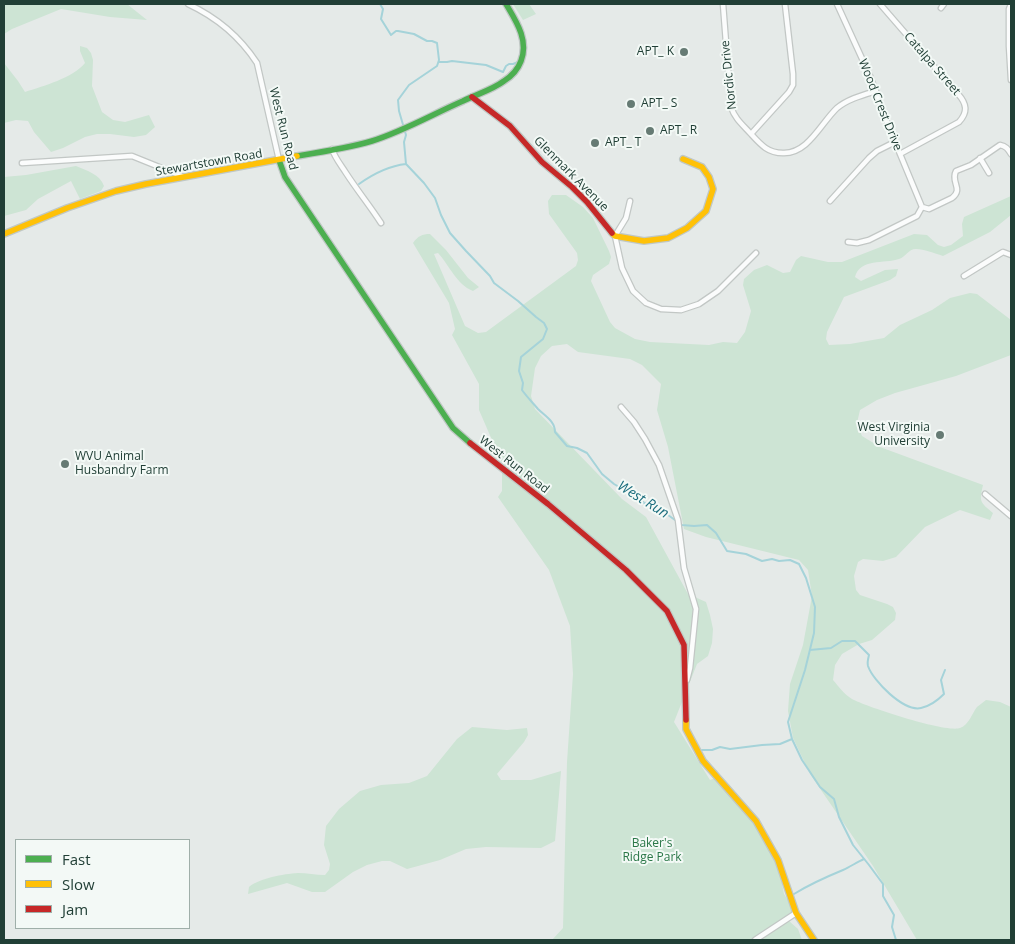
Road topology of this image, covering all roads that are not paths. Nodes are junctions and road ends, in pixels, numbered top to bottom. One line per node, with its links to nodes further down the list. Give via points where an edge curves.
1 (188, 4): 18 (street, West Run Road, via 222,24 257,63)
2 (506, 4): 10 (street, Stewartstown Road, via 522,36 524,49 521,60 509,77)
3 (723, 4): 11 (street, Nordic Drive, via 730,107)
4 (785, 4): 11 (street, via 793,86)
5 (837, 4): 9 (street, Wood Crest Drive)
6 (880, 4): 14 (street, Catalpa Street, via 965,106 959,122)
7 (1011, 4): 8 (street)
8 (1011, 80)
9 (876, 91): 11 (street, Nordic Drive, via 838,108 794,152 775,153); 12 (street, Wood Crest Drive)
10 (472, 97): 13 (street, Stewartstown Road, via 395,133); 27 (street, Glenmark Avenue, via 522,137 537,157 584,198)
11 (751, 134)
12 (895, 142): 14 (street, Wood Crest Drive); 23 (street, via 869,158)
13 (332, 149): 18 (street, Stewartstown Road); 25 (street)
14 (900, 154): 24 (street, Wood Crest Drive)
15 (1011, 154): 16 (street, via 1004,145 1000,145)
16 (980, 158): 20 (street); 24 (street, via 956,171 955,195 929,209)
17 (683, 159): 27 (street, via 702,167 709,177 713,189 706,211 687,228 668,238 644,241)
18 (279, 160): 21 (street, Stewartstown Road); 35 (street, West Run Road, via 285,177 453,428 626,570 667,611 684,645)
19 (22, 163): 21 (street, via 132,156)
20 (989, 173)
21 (186, 178): 26 (street, Stewartstown Road, via 107,194)
22 (630, 201): 27 (street, via 626,218)
23 (830, 201)
24 (922, 207): 28 (street, via 917,216 869,240)
25 (380, 223)
26 (4, 234)
27 (615, 236): 29 (street, via 622,268 633,291 646,302 662,308 681,310 699,304 718,291)
28 (848, 242)
29 (756, 253)
30 (1011, 255): 31 (street, via 1003,252)
31 (964, 276)
32 (621, 407): 35 (street, via 634,422 659,465 678,520 684,568 696,609)
33 (985, 494): 34 (street)
34 (1011, 516)
35 (685, 686): 36 (street, West Run Road, via 686,729 703,761 756,821 778,860)
36 (796, 913): 37 (street); 38 (street, West Run Road)
37 (755, 940)
38 (814, 940)

